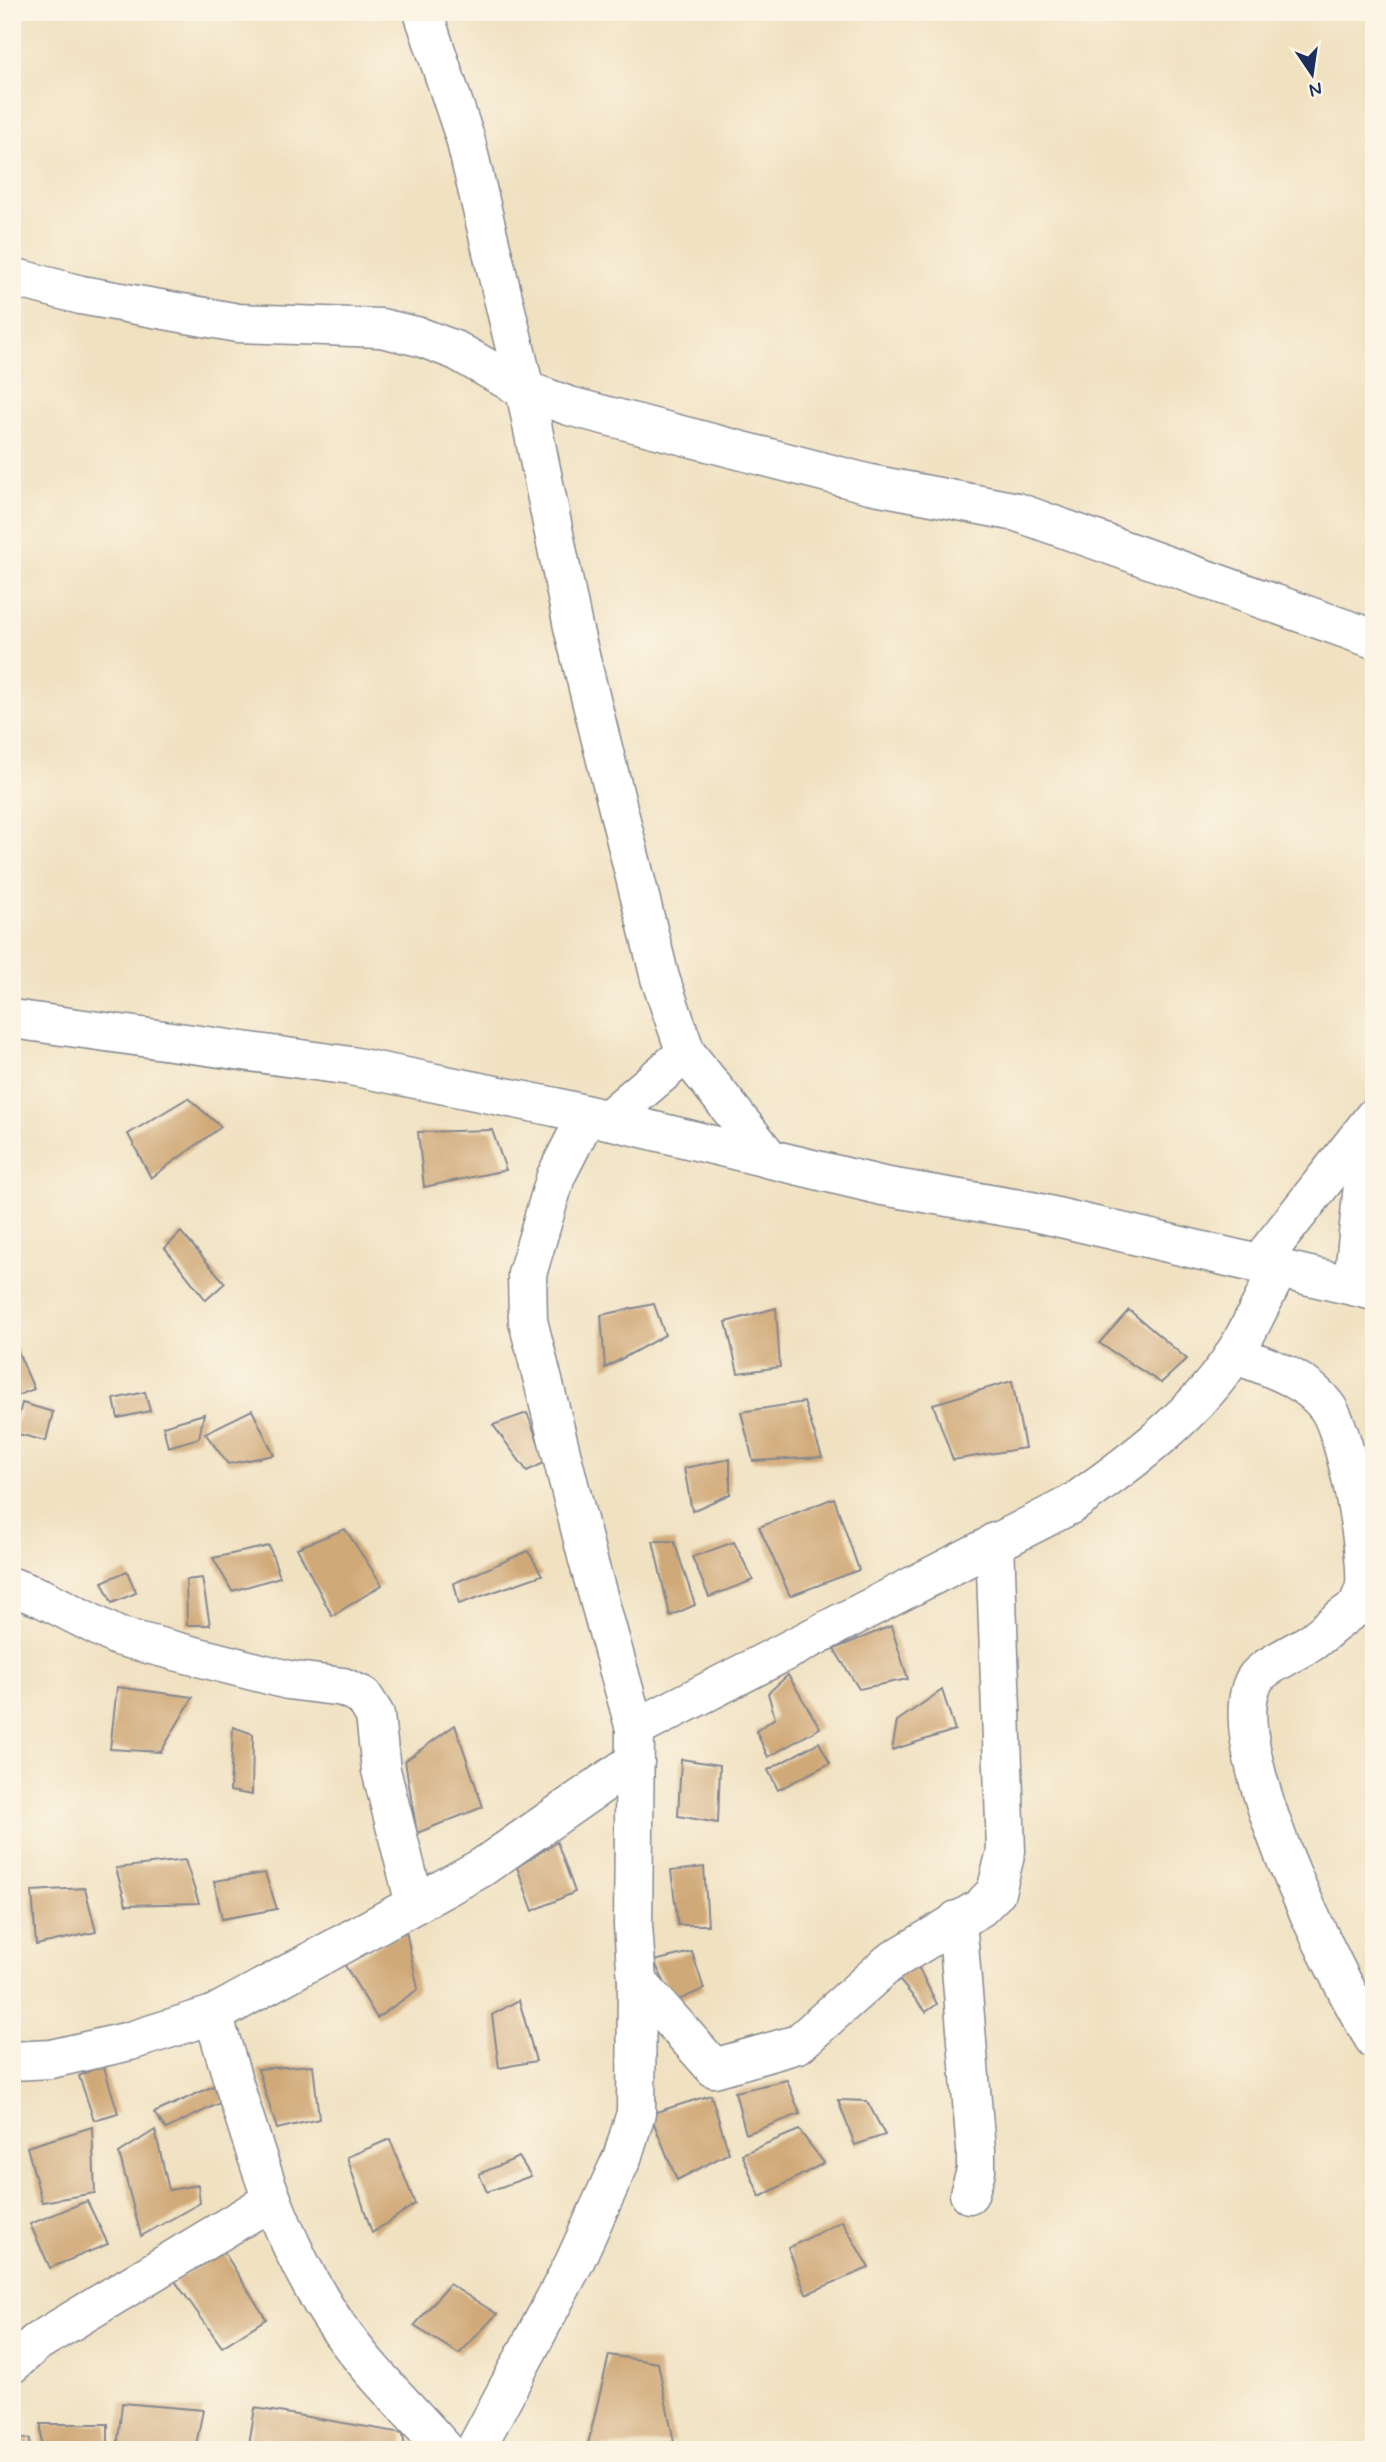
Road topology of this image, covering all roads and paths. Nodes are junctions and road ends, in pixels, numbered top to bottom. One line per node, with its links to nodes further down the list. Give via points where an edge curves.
1 (423, 12): 3 (street, via 465,138)
2 (12, 277): 3 (street, via 81,295 238,323 381,328 457,351)
3 (525, 390): 4 (street, via 569,406 870,484 1017,512); 6 (street, via 573,627 660,978)
4 (1374, 639)
5 (12, 1019): 7 (street, via 351,1066)
6 (686, 1053): 7 (street); 9 (street)
7 (597, 1117): 9 (street); 16 (street, via 556,1176 527,1274 528,1321)
8 (1371, 1120): 10 (street); 11 (street)
9 (769, 1159): 10 (street)
10 (1270, 1265): 11 (street); 12 (street)
11 (1364, 1288)
12 (1234, 1354): 13 (street, via 1183,1416 1134,1460 1072,1504); 15 (street, via 1301,1381 1326,1406 1339,1429 1365,1561)
13 (995, 1542): 16 (street); 18 (street, via 1006,1851 996,1892 980,1908)
14 (12, 1587): 17 (street, via 117,1636 288,1680 343,1687 363,1696 375,1715 381,1770)
15 (1366, 1603): 21 (street, via 1255,1678 1248,1702 1253,1764 1275,1839 1354,2008)
16 (635, 1745): 17 (street, via 481,1868); 19 (street, via 633,1926)
17 (415, 1904): 20 (street)
18 (957, 1920): 19 (street, via 890,1962 798,2044 714,2068); 23 (street, via 976,2150)
19 (637, 1981): 27 (street, via 636,2113 622,2158 574,2263)
20 (213, 2015): 22 (street, via 91,2050); 24 (street)
21 (1374, 2039)
22 (12, 2061)
23 (969, 2194)
24 (272, 2200): 25 (street, via 37,2342); 26 (street, via 313,2287 340,2330)
25 (12, 2364)
26 (445, 2450)
27 (475, 2450)

